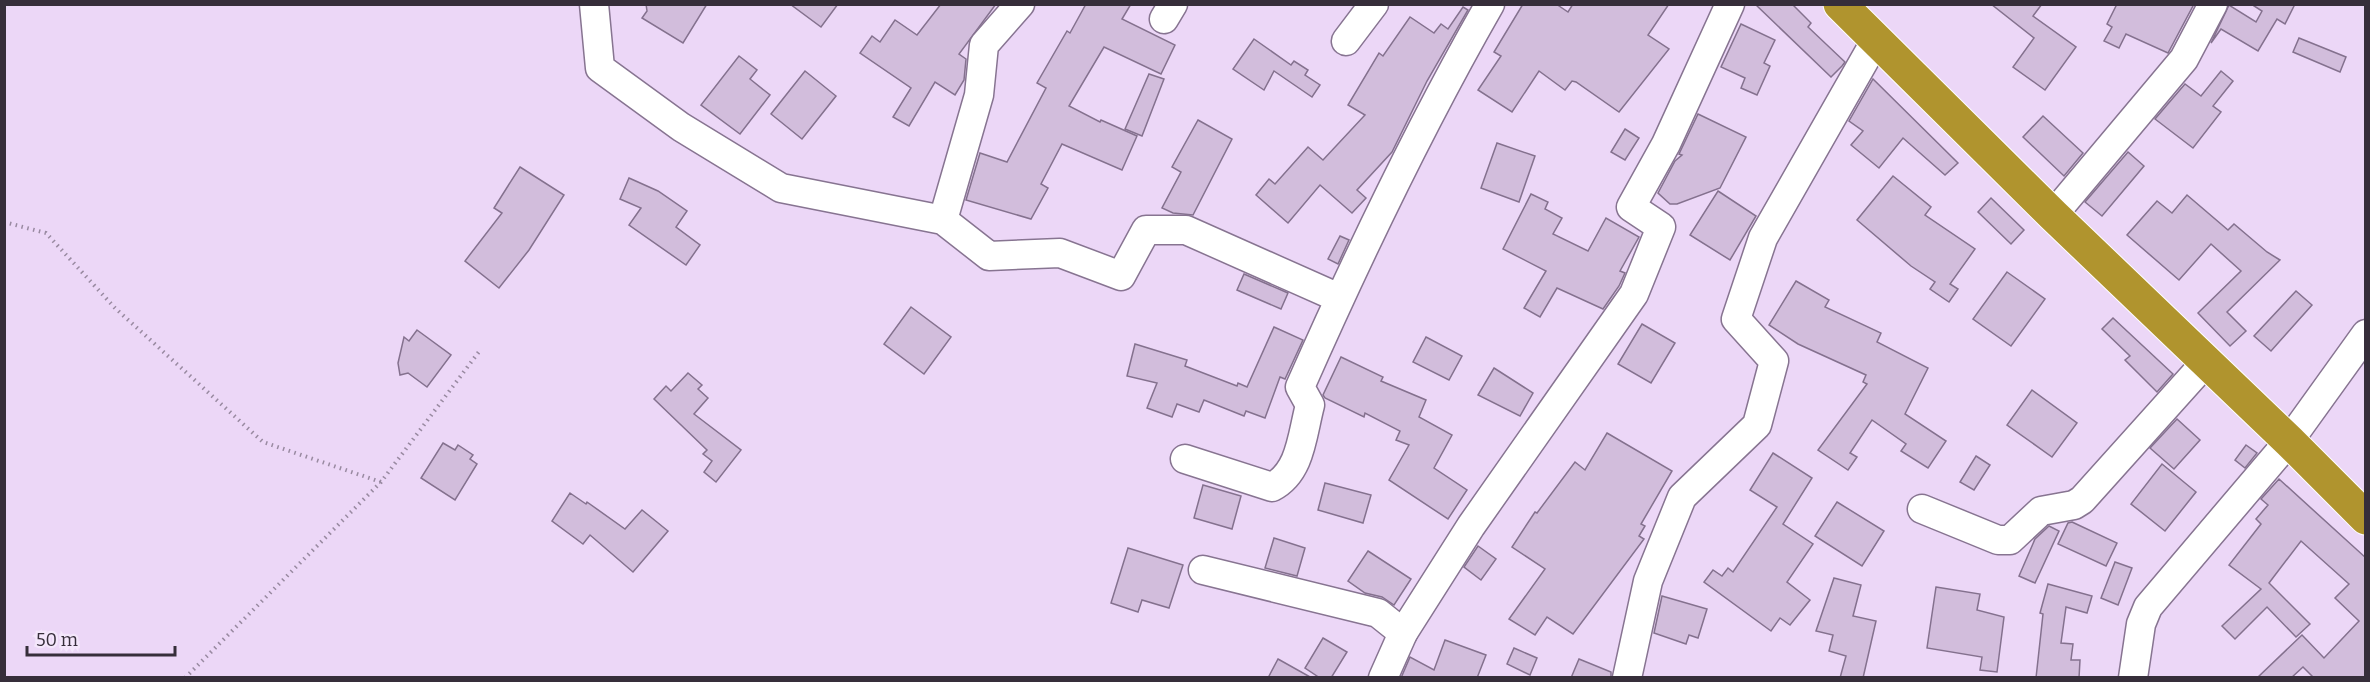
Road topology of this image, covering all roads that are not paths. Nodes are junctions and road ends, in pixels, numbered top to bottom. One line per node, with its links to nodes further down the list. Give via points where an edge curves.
1 (594, 4): 11 (street, via 600,68 681,127 781,188)
2 (1020, 4): 11 (street, via 984,45 979,95)
3 (1374, 4): 9 (street)
4 (1490, 4): 12 (street)
5 (1730, 4): 20 (street, via 1666,144 1631,207 1661,227 1634,294 1471,526)
6 (1840, 4): 8 (highway)
7 (2213, 4): 10 (street, via 2184,59)
8 (1876, 40): 10 (highway); 22 (street, via 1762,238 1736,319 1774,361 1757,425 1682,497 1648,581)
9 (1346, 41)
10 (2054, 215): 14 (highway)
11 (943, 220): 12 (street, via 989,256 1060,253 1121,276 1146,230 1186,230)
12 (1340, 298): 16 (street, via 1300,387 1310,405 1294,468 1286,480 1272,488)
13 (2366, 334): 15 (street)
14 (2206, 362): 15 (highway); 17 (street, via 2082,500 2041,511 2010,540 1998,540)
15 (2289, 441): 18 (highway); 23 (street, via 2148,608 2141,624)
16 (1185, 459)
17 (1922, 509)
18 (2366, 518)
19 (1203, 570): 20 (street, via 1378,613)
20 (1403, 633): 21 (street)
21 (1383, 678)
22 (1627, 678)
23 (2133, 678)

